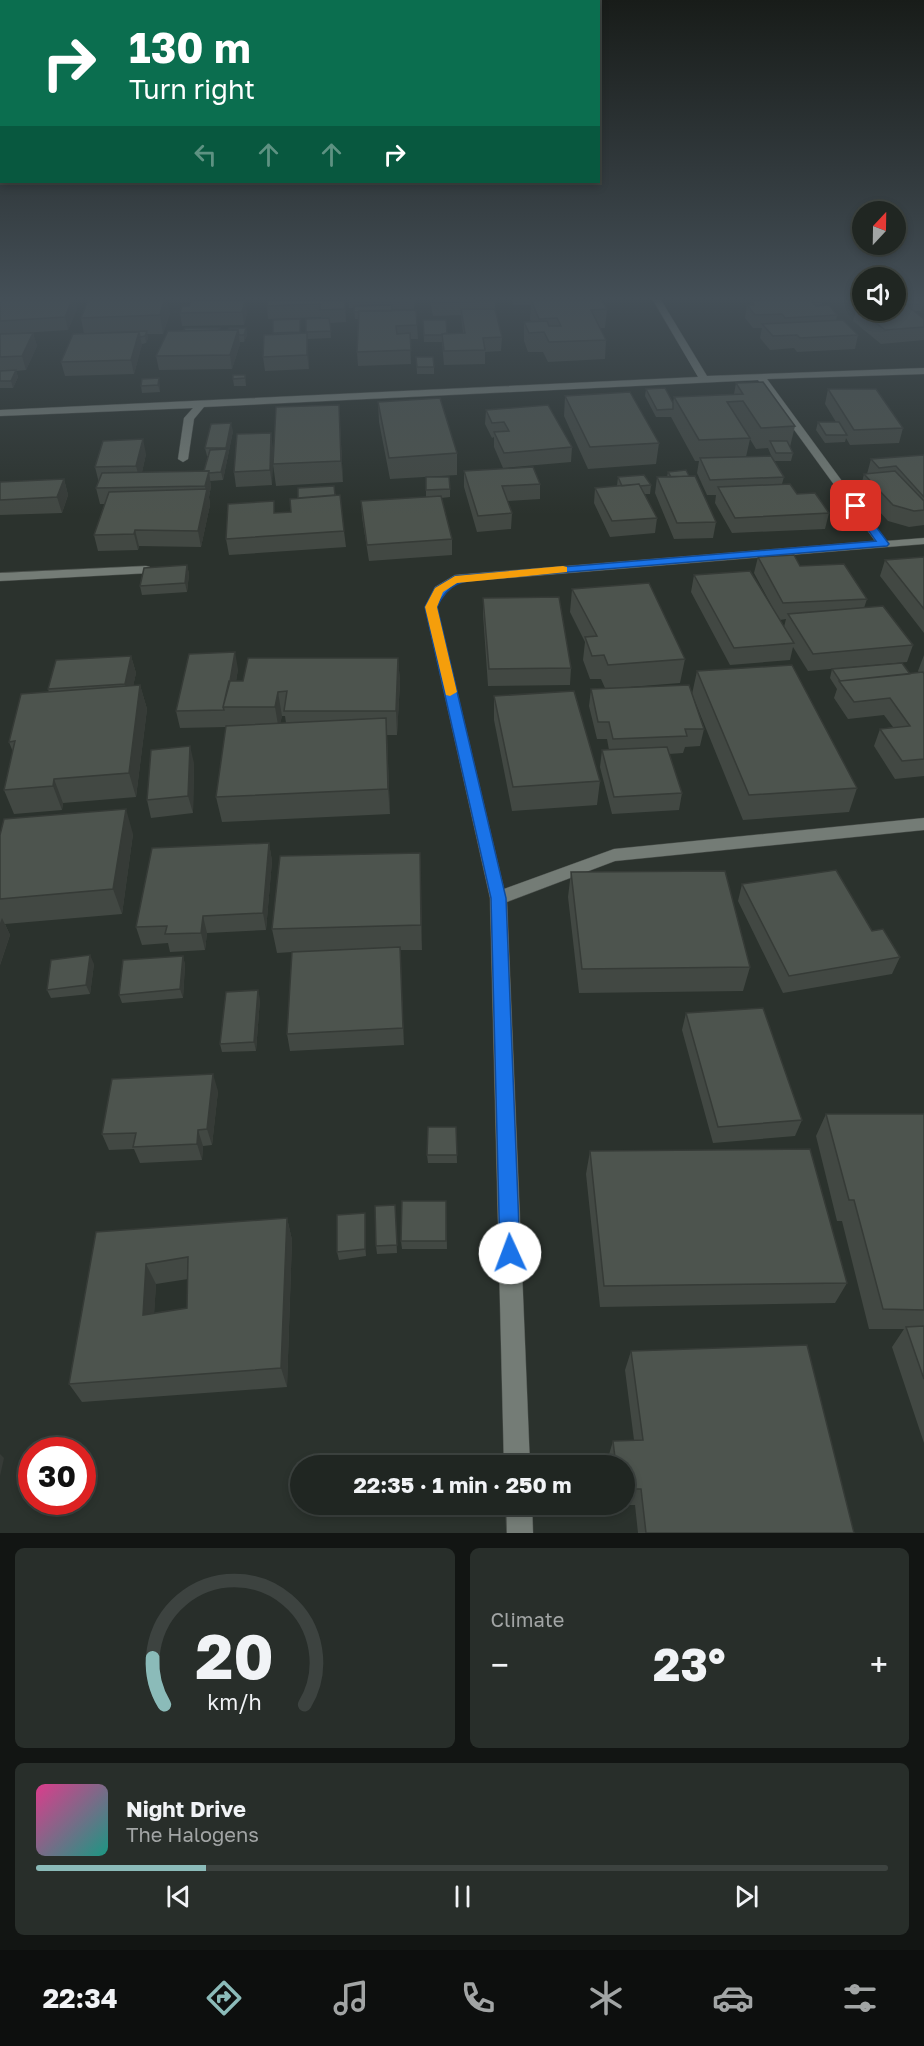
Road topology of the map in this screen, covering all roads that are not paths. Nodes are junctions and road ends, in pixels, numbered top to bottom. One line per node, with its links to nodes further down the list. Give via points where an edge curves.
1 (699, 372): 4 (street)
2 (906, 372): 3 (street)
3 (760, 376): 4 (street); 9 (street)
4 (703, 378): 5 (street)
5 (200, 406): 6 (street); 7 (street, via 189,418)
6 (0, 413)
7 (183, 459)
8 (924, 541): 9 (street)
9 (883, 544): 13 (street, via 455,579 439,590 431,607)
10 (146, 570): 11 (street)
11 (0, 577)
12 (924, 824): 13 (street, via 614,855)
13 (498, 898): 14 (street)
14 (518, 1455)
15 (519, 1515): 16 (street)
16 (520, 1533)

